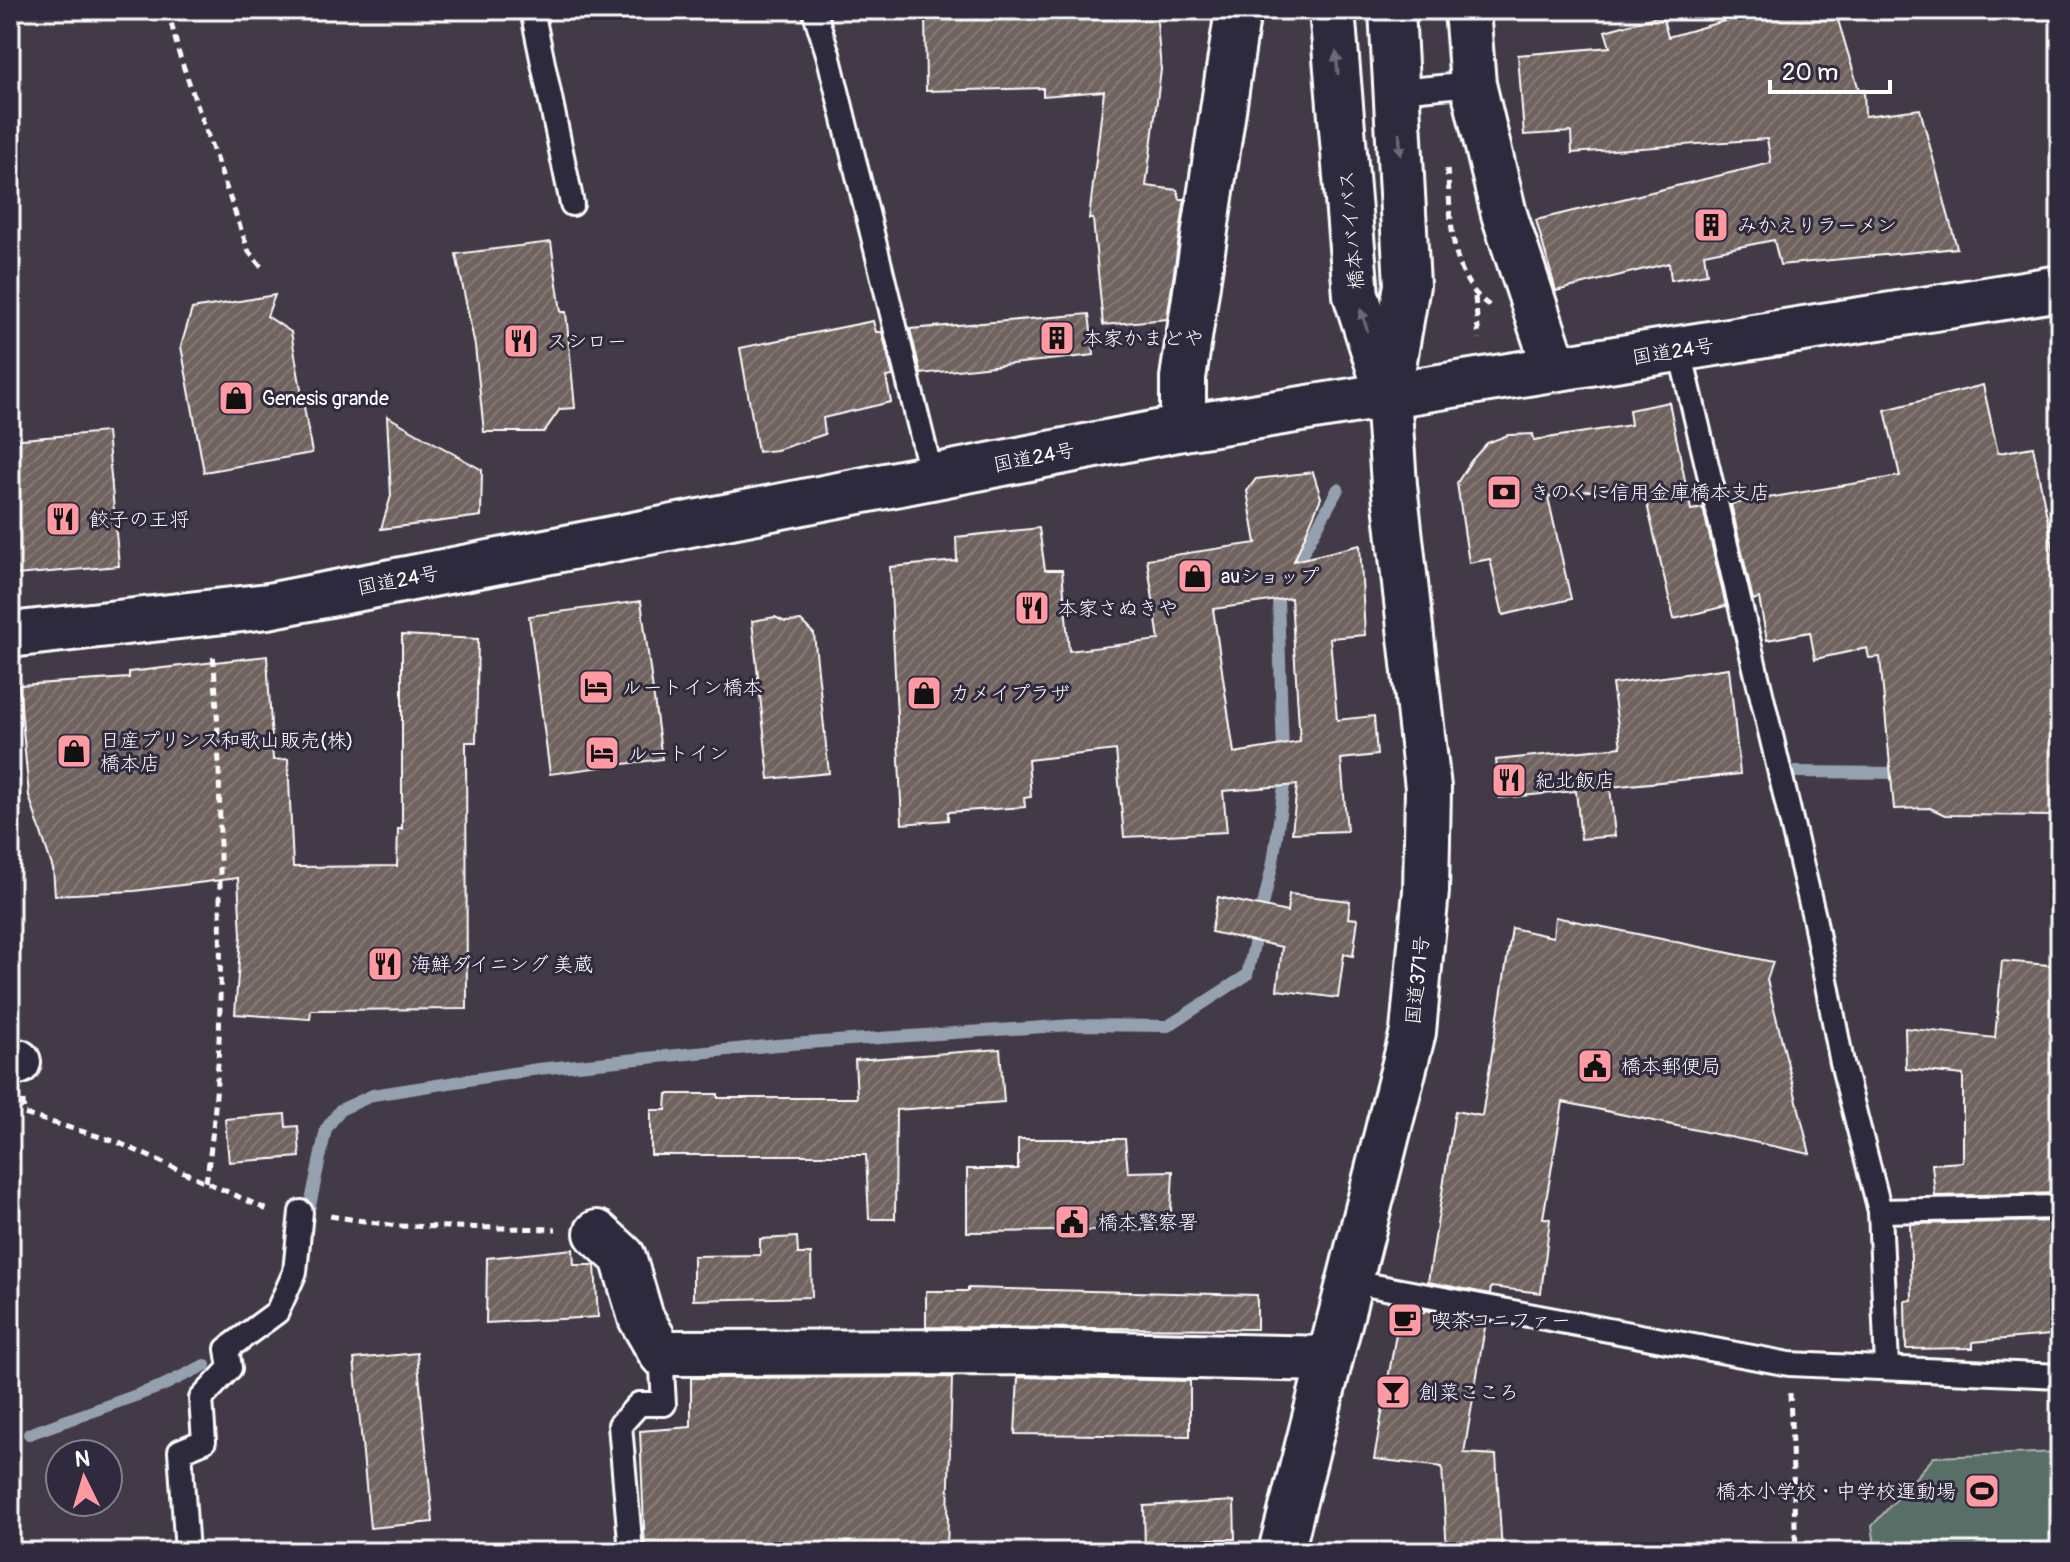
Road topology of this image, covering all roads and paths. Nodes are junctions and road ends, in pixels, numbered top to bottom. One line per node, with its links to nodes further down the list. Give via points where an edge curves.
1 (168, 10): 12 (path, via 249,252)
2 (532, 10): 11 (lane)
3 (814, 10): 19 (lane)
4 (1238, 10): 18 (main road, via 1183,378)
5 (1332, 10): 17 (main road, 橋本バイパス, one-way to 5, via 1356,295)
6 (1392, 10): 9 (main road)
7 (1467, 10): 8 (main road)
8 (1473, 84): 9 (lane); 14 (main road, via 1504,214)
9 (1398, 91): 17 (main road, one-way to 17, via 1407,285)
10 (1446, 163): 14 (path, via 1458,264 1475,296 1511,320)
11 (572, 204)
12 (264, 270)
13 (2060, 288): 15 (main road, 国道24号)
14 (1540, 323): 16 (main road)
15 (1680, 351): 16 (main road, 国道24号); 24 (lane)
16 (1555, 368): 17 (main road, 国道24号)
17 (1388, 395): 18 (main road, 国道24号); 27 (main road, 国道371号, via 1428,788 1426,891 1413,1032)
18 (1183, 428): 19 (main road, 国道24号)
19 (932, 477): 20 (main road, 国道24号, via 268,606)
20 (210, 612): 21 (main road, 国道24号); 22 (path, via 219,728 220,926 215,1127)
21 (10, 635)
22 (206, 1182)
23 (2060, 1207): 24 (lane)
24 (1880, 1211): 31 (lane)
25 (301, 1212): 33 (lane, via 295,1272 277,1312 227,1349 230,1368 201,1399 204,1441 180,1451)
26 (597, 1233): 28 (main road, via 623,1257 641,1318)
27 (1348, 1281): 29 (main road, 国道371号); 30 (lane)
28 (661, 1353): 29 (main road, via 1021,1352); 34 (lane, via 664,1404 639,1404 620,1425)
29 (1329, 1359): 35 (main road, 国道371号)
30 (1789, 1364): 31 (lane); 36 (path)
31 (1887, 1366): 32 (lane)
32 (2060, 1376)
33 (187, 1552)
34 (631, 1552)
35 (1281, 1552)
36 (1796, 1552)

